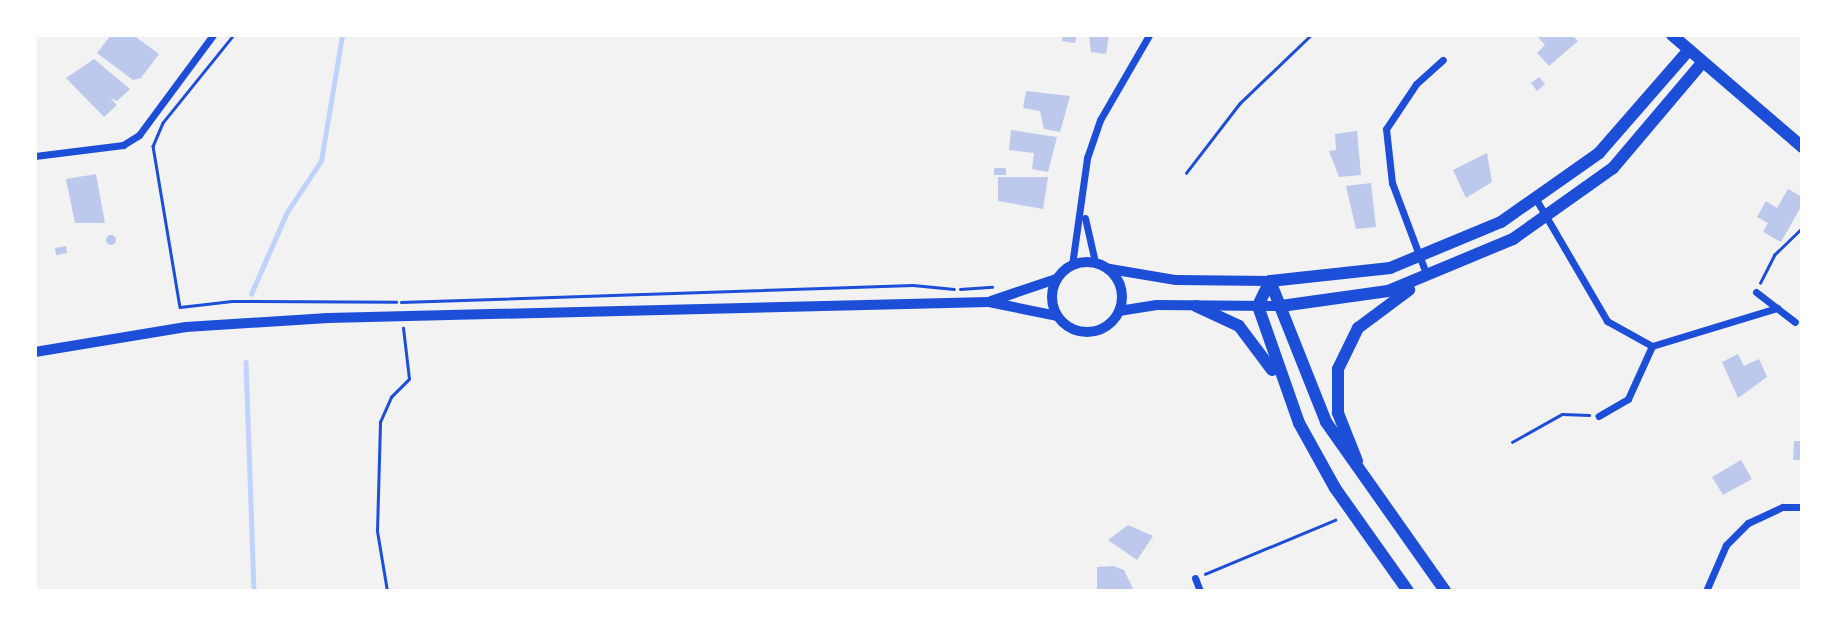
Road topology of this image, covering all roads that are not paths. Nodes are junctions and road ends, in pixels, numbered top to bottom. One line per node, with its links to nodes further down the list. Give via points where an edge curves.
1 (213, 35): 8 (street, via 139,135 123,145)
2 (1149, 35): 10 (street, via 1100,120 1087,158)
3 (1672, 35): 4 (main road)
4 (1689, 50): 6 (main road); 9 (main road, via 1599,153)
5 (1443, 60): 12 (street, via 1416,84 1386,129 1392,183)
6 (1703, 62): 7 (main road); 11 (main road, via 1640,141)
7 (1802, 147)
8 (35, 156)
9 (1537, 201): 11 (street); 12 (main road)
10 (1084, 214): 13 (street); 14 (street)
11 (1549, 218): 17 (main road); 28 (street, via 1607,321)
12 (1420, 258): 17 (street); 18 (main road, via 1358,275)
13 (1095, 262): 14 (street); 15 (street)
14 (1072, 265): 16 (street)
15 (1110, 270): 18 (street, via 1176,280); 25 (street, via 1122,289)
16 (1056, 279): 20 (street); 26 (street, via 1052,298)
17 (1427, 279): 23 (main road, via 1356,298); 32 (main road, via 1367,318 1338,369 1338,413)
18 (1270, 281): 22 (main road); 23 (main road)
19 (1756, 292): 24 (street)
20 (989, 302): 26 (street); 29 (street, via 269,321 186,327)
21 (1196, 306): 22 (street); 25 (street); 30 (main road, via 1239,326)
22 (1258, 306): 23 (street); 30 (main road)
23 (1281, 306): 32 (main road, via 1326,422)
24 (1777, 308): 27 (street); 28 (street)
25 (1119, 311): 26 (street, via 1107,326 1090,332 1071,329)
26 (1057, 316)
27 (1795, 322)
28 (1652, 346): 31 (street, via 1628,398)
29 (35, 352)
30 (1285, 391): 36 (main road, via 1335,488)
31 (1599, 416)
32 (1370, 492): 37 (main road)
33 (1802, 507): 38 (street, via 1783,507 1748,523 1726,545)
34 (1195, 578): 35 (street)
35 (1199, 591)
36 (1408, 591)
37 (1445, 591)
38 (1706, 591)

